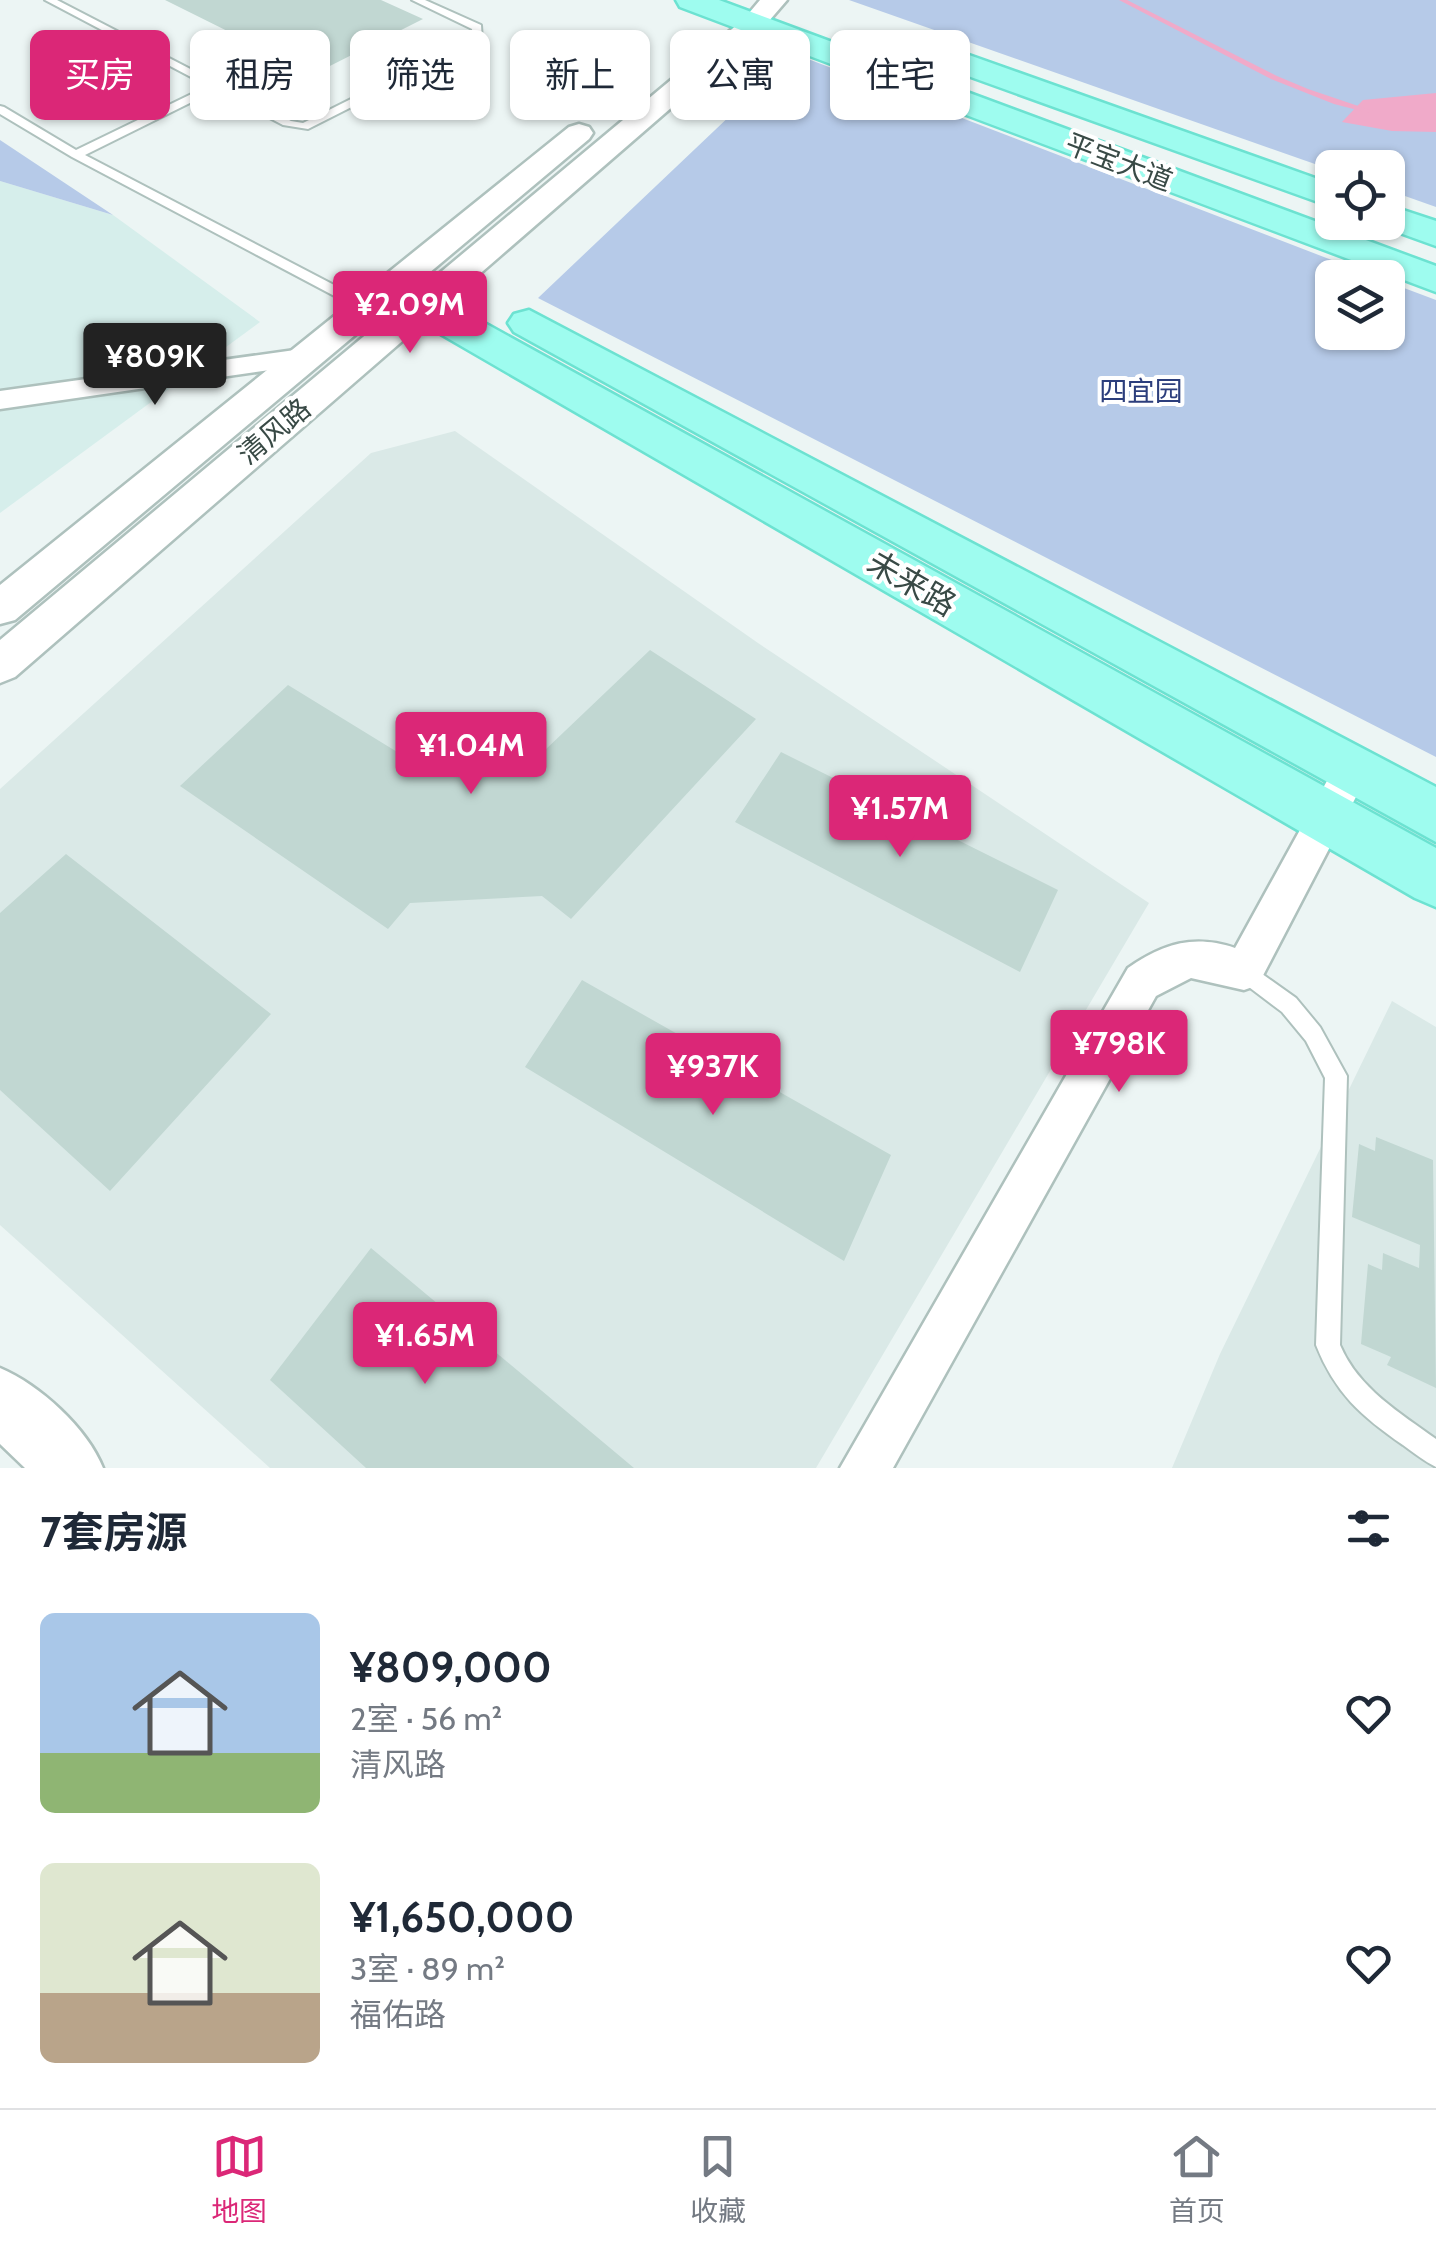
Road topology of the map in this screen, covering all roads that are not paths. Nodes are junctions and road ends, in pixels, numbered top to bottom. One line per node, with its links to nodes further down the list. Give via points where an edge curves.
1 (50, 0): 6 (lane)
2 (417, 0): 9 (lane, via 478,27 478,38)
3 (691, 0): 4 (main road, 平宝大道)
4 (769, 7): 16 (main road, 平宝大道); 17 (street, 清风路)
5 (970, 66): 13 (main road, 平宝大道)
6 (190, 73)
7 (190, 99): 12 (lane)
8 (0, 109): 12 (lane)
9 (330, 117)
10 (281, 120): 11 (lane, via 313,126)
11 (324, 120)
12 (76, 155): 17 (lane)
13 (1315, 190)
14 (1405, 222): 15 (main road)
15 (1436, 234)
16 (1436, 280)
17 (407, 294): 18 (street, 清风路); 21 (street, 清风路); 22 (main road, 未来路); 24 (main road, 未来路)
18 (302, 358): 19 (street); 20 (street, 清风路)
19 (0, 400)
20 (0, 608)
21 (0, 665)
22 (1352, 770): 23 (main road, 未来路); 24 (street)
23 (1436, 816)
24 (1326, 818): 25 (main road, 未来路); 26 (street)
25 (1436, 879)
26 (1244, 971): 28 (lane, via 1289,1005 1336,1076 1328,1345 1335,1370); 30 (street, via 1188,958 1167,962 1142,982)
27 (0, 1400): 29 (street)
28 (1436, 1454)
29 (70, 1468)
30 (865, 1468)

